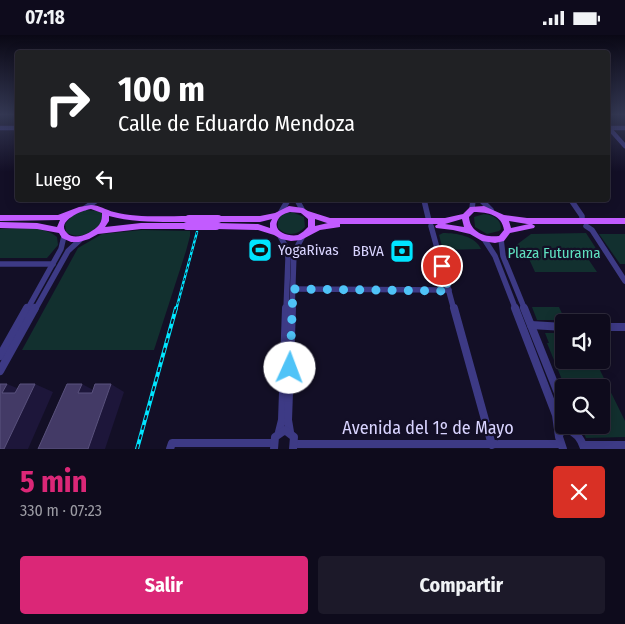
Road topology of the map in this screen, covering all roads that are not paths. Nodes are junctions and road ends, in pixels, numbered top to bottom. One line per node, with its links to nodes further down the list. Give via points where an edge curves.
1 (613, 133): 2 (street)
2 (625, 146)
3 (95, 202): 11 (street)
4 (99, 202): 14 (street)
5 (287, 202): 17 (street)
6 (299, 202): 15 (street)
7 (425, 202): 24 (street)
8 (473, 202): 12 (street)
9 (484, 202): 13 (street)
10 (572, 202): 25 (street)
11 (85, 208): 14 (main road); 16 (main road)
12 (472, 209): 13 (main road); 18 (main road)
13 (491, 210): 19 (main road)
14 (104, 211): 22 (main road, via 133,218); 28 (main road, via 105,222)
15 (306, 212): 17 (main road, via 294,209); 24 (main road, via 330,221); 32 (main road, via 312,223)
16 (72, 213): 20 (main road, via 58,218); 31 (main road, via 64,221)
17 (279, 213): 23 (main road, via 260,219); 33 (main road, via 272,225)
18 (465, 216): 24 (main road); 30 (main road, via 465,224)
19 (503, 217): 25 (main road); 29 (main road)
20 (0, 218)
21 (625, 221): 25 (main road)
22 (188, 223): 23 (main road, bridge); 28 (main road)
23 (217, 223): 33 (main road, via 258,227)
24 (430, 223): 30 (main road); 32 (main road, via 332,225); 41 (street)
25 (584, 224): 27 (main road); 29 (main road, via 530,226); 39 (street, via 592,230)
26 (0, 225): 31 (main road, via 38,226)
27 (625, 226)
28 (98, 231): 34 (main road)
29 (508, 231): 36 (main road)
30 (471, 232): 35 (main road)
31 (63, 233): 34 (main road, via 73,239); 38 (street, via 61,249)
32 (306, 234): 33 (main road, via 292,239); 40 (street, via 294,252)
33 (279, 235): 50 (street, via 288,259)
34 (82, 238): 47 (street, via 68,251)
35 (484, 239): 36 (main road); 49 (street, via 495,256)
36 (501, 239): 42 (street, via 503,256)
37 (0, 264): 38 (street)
38 (53, 264): 46 (street)
39 (625, 281)
40 (293, 289): 41 (street); 51 (street)
41 (449, 291): 54 (street)
42 (530, 325): 43 (street); 48 (street)
43 (555, 326)
44 (610, 327): 45 (street)
45 (625, 327)
46 (0, 356)
47 (0, 371)
48 (555, 386)
49 (555, 412)
50 (279, 432): 51 (street); 57 (street)
51 (290, 432): 58 (street)
52 (560, 434): 59 (street)
53 (575, 434): 60 (street)
54 (492, 445): 58 (street, Avenida del 1º de Mayo); 59 (street, Avenida del 1º de Mayo)
55 (625, 445): 60 (street)
56 (171, 446): 57 (street)
57 (273, 446)
58 (294, 446)
59 (562, 447)
60 (584, 447)

